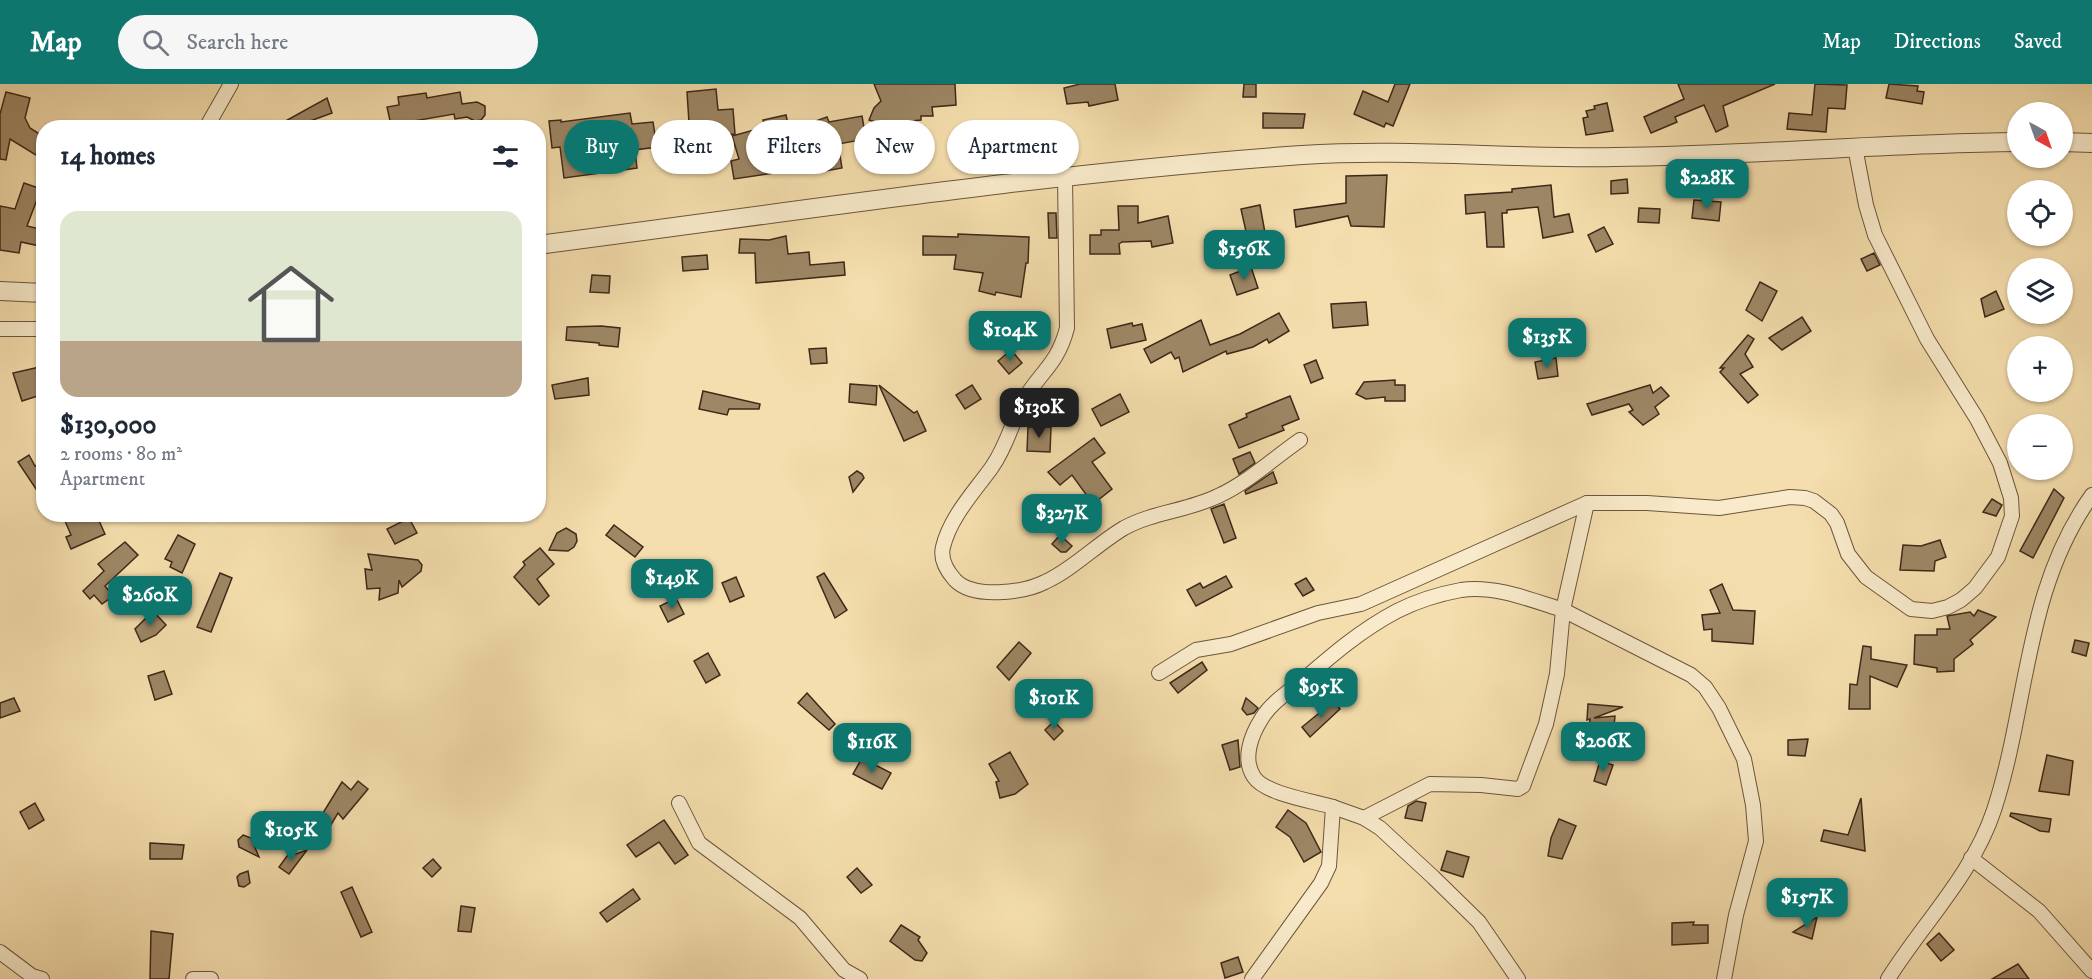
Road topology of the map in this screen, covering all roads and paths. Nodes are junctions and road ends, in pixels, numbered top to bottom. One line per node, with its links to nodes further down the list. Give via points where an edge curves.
1 (231, 84): 2 (street)
2 (211, 120)
3 (2007, 142): 6 (street)
4 (2073, 142): 5 (street)
5 (2092, 143)
6 (1855, 147): 7 (street, via 1595,158 1335,154); 15 (street, via 1875,236 1928,339 2000,463 2011,498 2012,516 1998,557 1975,588 1948,607 1932,611 1911,609 1857,567 1837,523 1814,501 1790,497 1719,508)
7 (1065, 177): 8 (street); 13 (street, via 1067,328 1063,345 1021,405 994,464 951,525 942,549 943,560 955,580 965,588 985,593 1045,583 1124,528 1149,516 1219,496)
8 (546, 245)
9 (0, 291): 10 (street)
10 (36, 293)
11 (0, 329): 12 (street)
12 (36, 329)
13 (1300, 440)
14 (2092, 495): 21 (street, via 2073,521 2048,580 2032,633 2022,699 2003,778 1993,812)
15 (1587, 503): 16 (street); 17 (street, via 1361,604 1318,613 1231,644 1196,650)
16 (1563, 610): 19 (street, via 1502,592 1463,590 1431,597 1397,611 1336,650 1262,717 1248,754 1255,779 1265,788); 20 (street, via 1557,674 1546,724 1523,786 1518,789 1430,784); 30 (street, via 1691,675 1719,708 1744,759 1756,841)
17 (1159, 673)
18 (679, 803): 27 (street, via 699,843 800,918 844,970)
19 (1334, 807): 20 (street); 28 (street, via 1329,866 1321,883)
20 (1364, 818): 29 (street, via 1380,828 1479,922)
21 (1971, 858): 23 (street, via 2039,911); 31 (street)
22 (0, 952): 24 (street)
23 (2092, 971)
24 (42, 979)
25 (193, 979): 26 (street)
26 (211, 979)
27 (860, 979)
28 (1252, 979)
29 (1518, 979)
30 (1724, 979)
31 (1888, 979)

